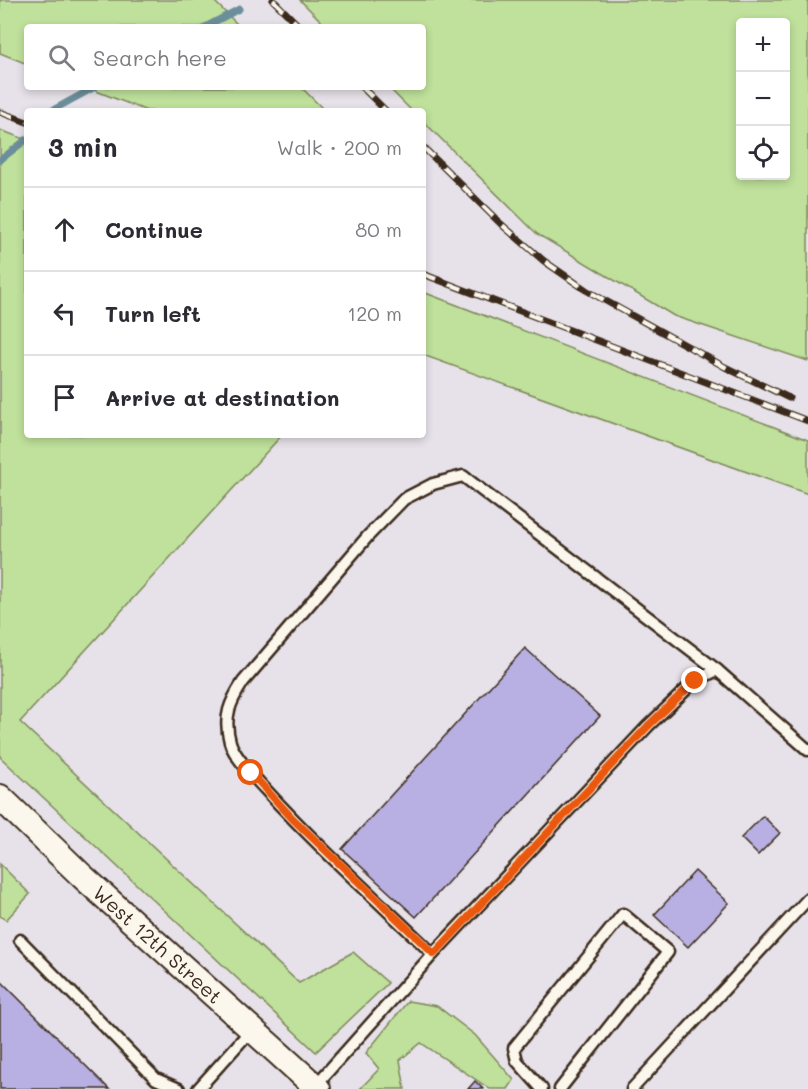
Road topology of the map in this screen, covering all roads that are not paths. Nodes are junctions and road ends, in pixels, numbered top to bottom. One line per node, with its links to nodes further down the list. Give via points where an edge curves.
1 (717, 670): 2 (lane); 6 (lane, via 695,681 648,726); 6 (lane, via 463,476 433,483 404,499 243,682 229,703 227,726 230,744 251,773 292,818)
2 (808, 750)
3 (0, 797): 7 (street, West 12th Street)
4 (808, 899): 13 (lane)
5 (20, 940): 9 (lane, via 156,1079)
6 (434, 954): 8 (lane)
7 (252, 1029): 8 (street, West 12th Street); 10 (lane)
8 (317, 1088)
9 (179, 1089)
10 (198, 1089)
11 (543, 1089): 12 (lane, via 516,1060 514,1048 622,914 668,952)
12 (560, 1089)
13 (632, 1089)

